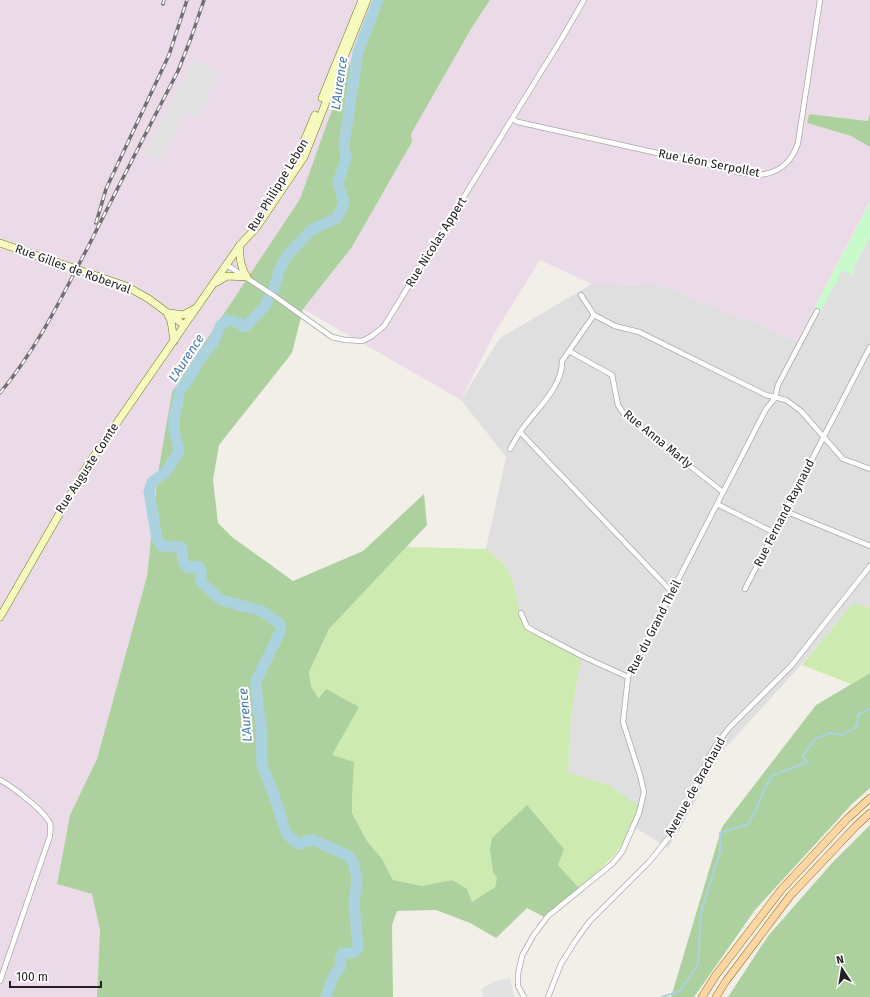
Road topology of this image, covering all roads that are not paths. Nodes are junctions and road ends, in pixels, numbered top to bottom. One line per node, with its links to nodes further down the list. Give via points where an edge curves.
1 (362, 0): 6 (street, Rue Philippe Lebon, via 299,153 252,225)
2 (367, 0): 6 (street, Rue Philippe Lebon, via 304,157 256,228)
3 (584, 0): 5 (street, Rue Nicolas Appert)
4 (820, 0): 5 (street, Rue Léon Serpollet, via 798,143 787,163 769,173 756,175)
5 (512, 119): 10 (street, Rue Nicolas Appert, via 384,326 372,336 358,341 332,337)
6 (247, 237): 8 (street, Rue Philippe Lebon)
7 (0, 243): 15 (street, Rue Gilles de Roberval, via 121,284 149,299)
8 (240, 245): 9 (street, Rue Philippe Lebon); 10 (street, via 240,262)
9 (227, 264): 10 (street, Rue Nicolas Appert); 11 (street, Rue Philippe Lebon)
10 (247, 277): 11 (street, via 227,276)
11 (213, 285): 13 (street, Rue Philippe Lebon)
12 (581, 295): 16 (street)
13 (196, 308): 15 (street, via 183,314); 17 (street, Rue Philippe Lebon)
14 (817, 311): 21 (street, Rue du Grand Theil, via 778,385)
15 (167, 313): 17 (street, Rue Gilles de Roberval); 18 (street, via 172,321)
16 (594, 315): 20 (street); 21 (street, via 616,326 638,332)
17 (184, 325): 18 (street, Rue Auguste Comte)
18 (174, 341): 35 (street, Rue Auguste Comte, via 86,466)
19 (870, 347): 23 (street, Rue Fernand Raynaud)
20 (570, 350): 22 (street, via 562,361 563,369 559,379); 26 (street, Rue Anna Marly, via 612,375 618,405 624,414)
21 (775, 398): 23 (street, via 786,400); 26 (street, Rue du Grand Theil, via 766,409)
22 (520, 432): 24 (street); 33 (street)
23 (823, 436): 25 (street, via 843,458); 28 (street, Rue Fernand Raynaud)
24 (510, 449)
25 (870, 469)
26 (723, 492): 27 (street, Rue du Grand Theil)
27 (717, 504): 29 (street); 33 (street, Rue du Grand Theil)
28 (785, 511): 29 (street, Rue Fernand Raynaud); 30 (street)
29 (773, 532): 32 (street, Rue Fernand Raynaud)
30 (870, 546)
31 (870, 566): 42 (street, Avenue de Brachaud, via 791,666 729,728 716,745 677,827 650,861 589,922 561,964)
32 (745, 589)
33 (672, 591): 36 (street, Rue du Grand Theil)
34 (521, 613): 36 (street, via 527,627)
35 (0, 617)
36 (628, 677): 41 (street, Rue du Grand Theil, via 623,722 644,792 639,813 622,852 612,864 548,916 533,936 522,956 518,974 518,986)
37 (0, 780): 40 (street, via 43,814 50,824 50,836)
38 (870, 798): 43 (main road, via 781,890)
39 (870, 813): 44 (main road, via 790,896)
40 (0, 981)
41 (524, 997)
42 (548, 997)
43 (702, 997)
44 (716, 997)

